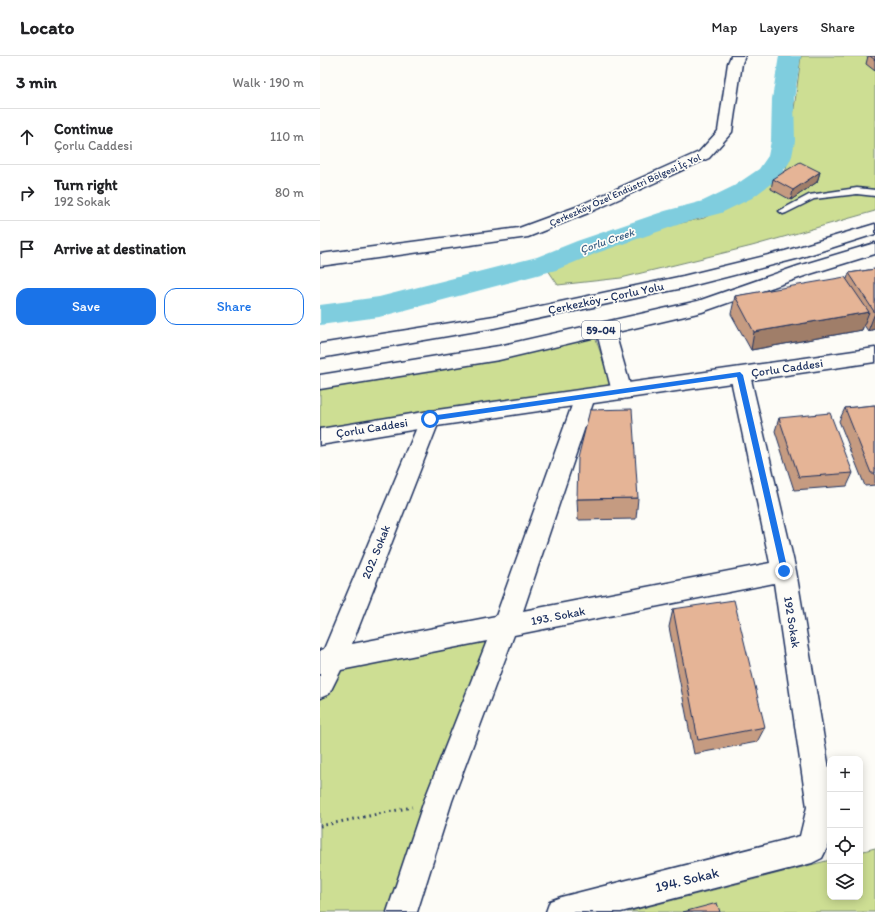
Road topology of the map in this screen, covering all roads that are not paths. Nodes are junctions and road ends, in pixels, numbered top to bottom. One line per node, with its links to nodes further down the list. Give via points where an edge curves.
1 (738, 56): 6 (street, Çerkezköy Özel Endüstri Bölgesi İç Yol, via 725,132 704,155 582,210 522,233)
2 (875, 193): 3 (lane, via 857,191 812,197)
3 (783, 211)
4 (875, 229): 8 (street, Çerkezköy - Çorlu Yolu / 59-04, via 790,255 683,282 494,322)
5 (875, 248): 7 (street, 59-04, via 702,306)
6 (320, 260)
7 (605, 329): 11 (street, 59-04, via 499,353); 12 (street)
8 (324, 351)
9 (875, 355): 10 (street, Çorlu Caddesi)
10 (740, 375): 12 (street, Çorlu Caddesi); 16 (street, 192 Sokak)
11 (320, 382)
12 (622, 392): 13 (street, Çorlu Caddesi)
13 (585, 397): 14 (street, Çorlu Caddesi); 17 (street)
14 (430, 419): 15 (street, Çorlu Caddesi); 18 (street, 202. Sokak)
15 (320, 437)
16 (784, 571): 17 (street, 193. Sokak); 20 (street, 192 Sokak, via 821,807)
17 (505, 626): 18 (street, 193. Sokak); 21 (street, via 438,801)
18 (326, 661): 19 (street, 202. Sokak)
19 (320, 685)
20 (812, 848): 22 (street, 194. Sokak)
21 (402, 912)
22 (562, 912)

